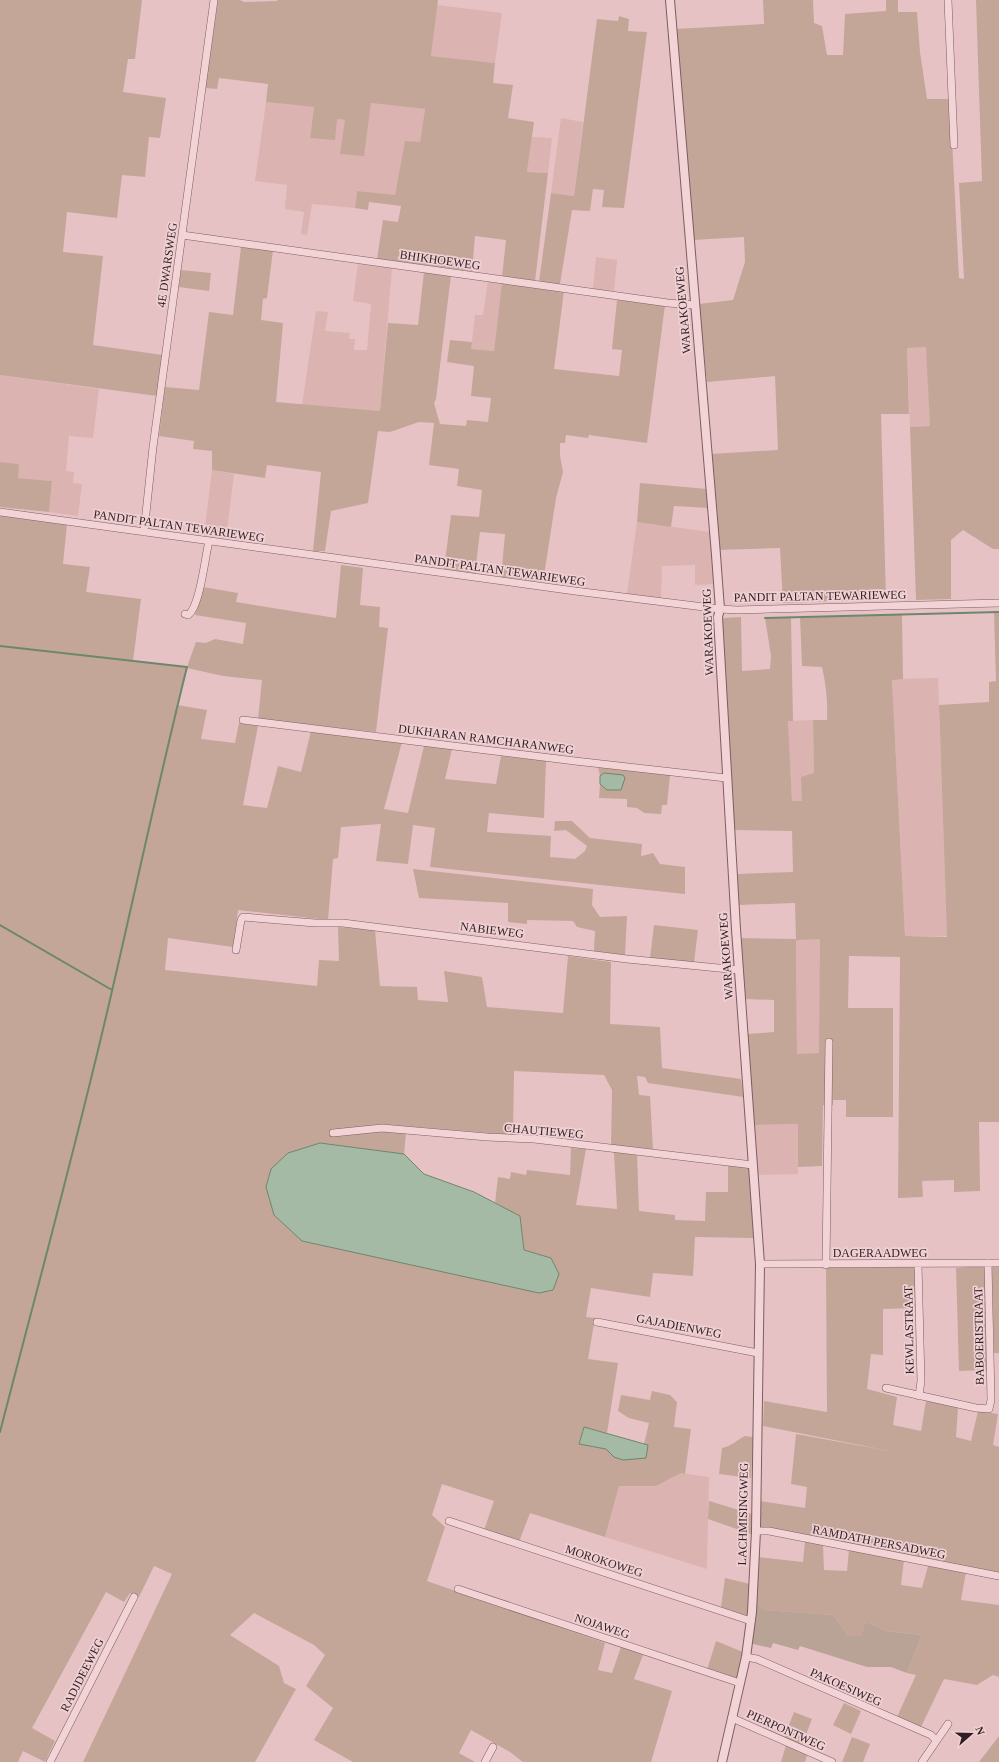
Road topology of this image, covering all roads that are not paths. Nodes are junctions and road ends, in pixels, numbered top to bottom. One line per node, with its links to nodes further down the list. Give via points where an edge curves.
1 (214, 0): 5 (street, 4E DWARSWEG)
2 (670, 0): 6 (street, WARAKOEWEG)
3 (948, 0): 4 (street)
4 (954, 145)
5 (182, 235): 6 (street, BHIKHOEWEG); 8 (street, 4E DWARSWEG)
6 (695, 305): 11 (street, WARAKOEWEG)
7 (0, 512): 8 (street, PANDIT PALTAN TEWARIEWEG)
8 (144, 532): 9 (street, PANDIT PALTAN TEWARIEWEG)
9 (209, 541): 11 (street, PANDIT PALTAN TEWARIEWEG); 12 (street, via 196,603 192,612)
10 (999, 603): 11 (street, PANDIT PALTAN TEWARIEWEG)
11 (720, 609): 14 (street, WARAKOEWEG, via 718,617)
12 (185, 614)
13 (243, 720): 14 (street, DUKHARAN RAMCHARANWEG)
14 (726, 778): 16 (street, WARAKOEWEG)
15 (236, 950): 16 (street, NABIEWEG, via 242,918 315,924 343,923 627,959)
16 (739, 970): 19 (street, WARAKOEWEG)
17 (829, 1042): 24 (street)
18 (333, 1133): 19 (street, CHAUTIEWEG, via 382,1128 534,1139)
19 (753, 1165): 20 (street, WARAKOEWEG)
20 (760, 1264): 24 (street, DAGERAADWEG); 26 (street, LACHMISINGWEG)
21 (918, 1264): 22 (street, DAGERAADWEG); 24 (street, DAGERAADWEG); 28 (street, KEWLASTRAAT, via 921,1381)
22 (988, 1264): 23 (street, DAGERAADWEG); 28 (street, BABOERISTRAAT, via 992,1400 989,1409)
23 (999, 1264)
24 (826, 1265)
25 (597, 1322): 26 (street, GAJADIENWEG)
26 (758, 1354): 30 (street, LACHMISINGWEG)
27 (886, 1388): 28 (street)
28 (919, 1396)
29 (449, 1521): 34 (street, MOROKOWEG)
30 (756, 1531): 31 (street, RAMDATH PERSADWEG, via 769,1531); 34 (street, LACHMISINGWEG)
31 (999, 1576)
32 (458, 1589): 36 (street, NOJAWEG)
33 (134, 1597): 41 (street, RADJDEEWEG)
34 (751, 1621): 35 (street, LACHMISINGWEG)
35 (746, 1657): 36 (street, LACHMISINGWEG); 39 (street, PAKOESIWEG, via 931,1735)
36 (740, 1683): 37 (street, LACHMISINGWEG)
37 (732, 1718): 43 (street, LACHMISINGWEG); 44 (street, PIERPONTWEG)
38 (948, 1724): 39 (street)
39 (936, 1740): 45 (street)
40 (493, 1748): 42 (street)
41 (50, 1762)
42 (485, 1762)
43 (722, 1762)
44 (832, 1762)
45 (922, 1762)

